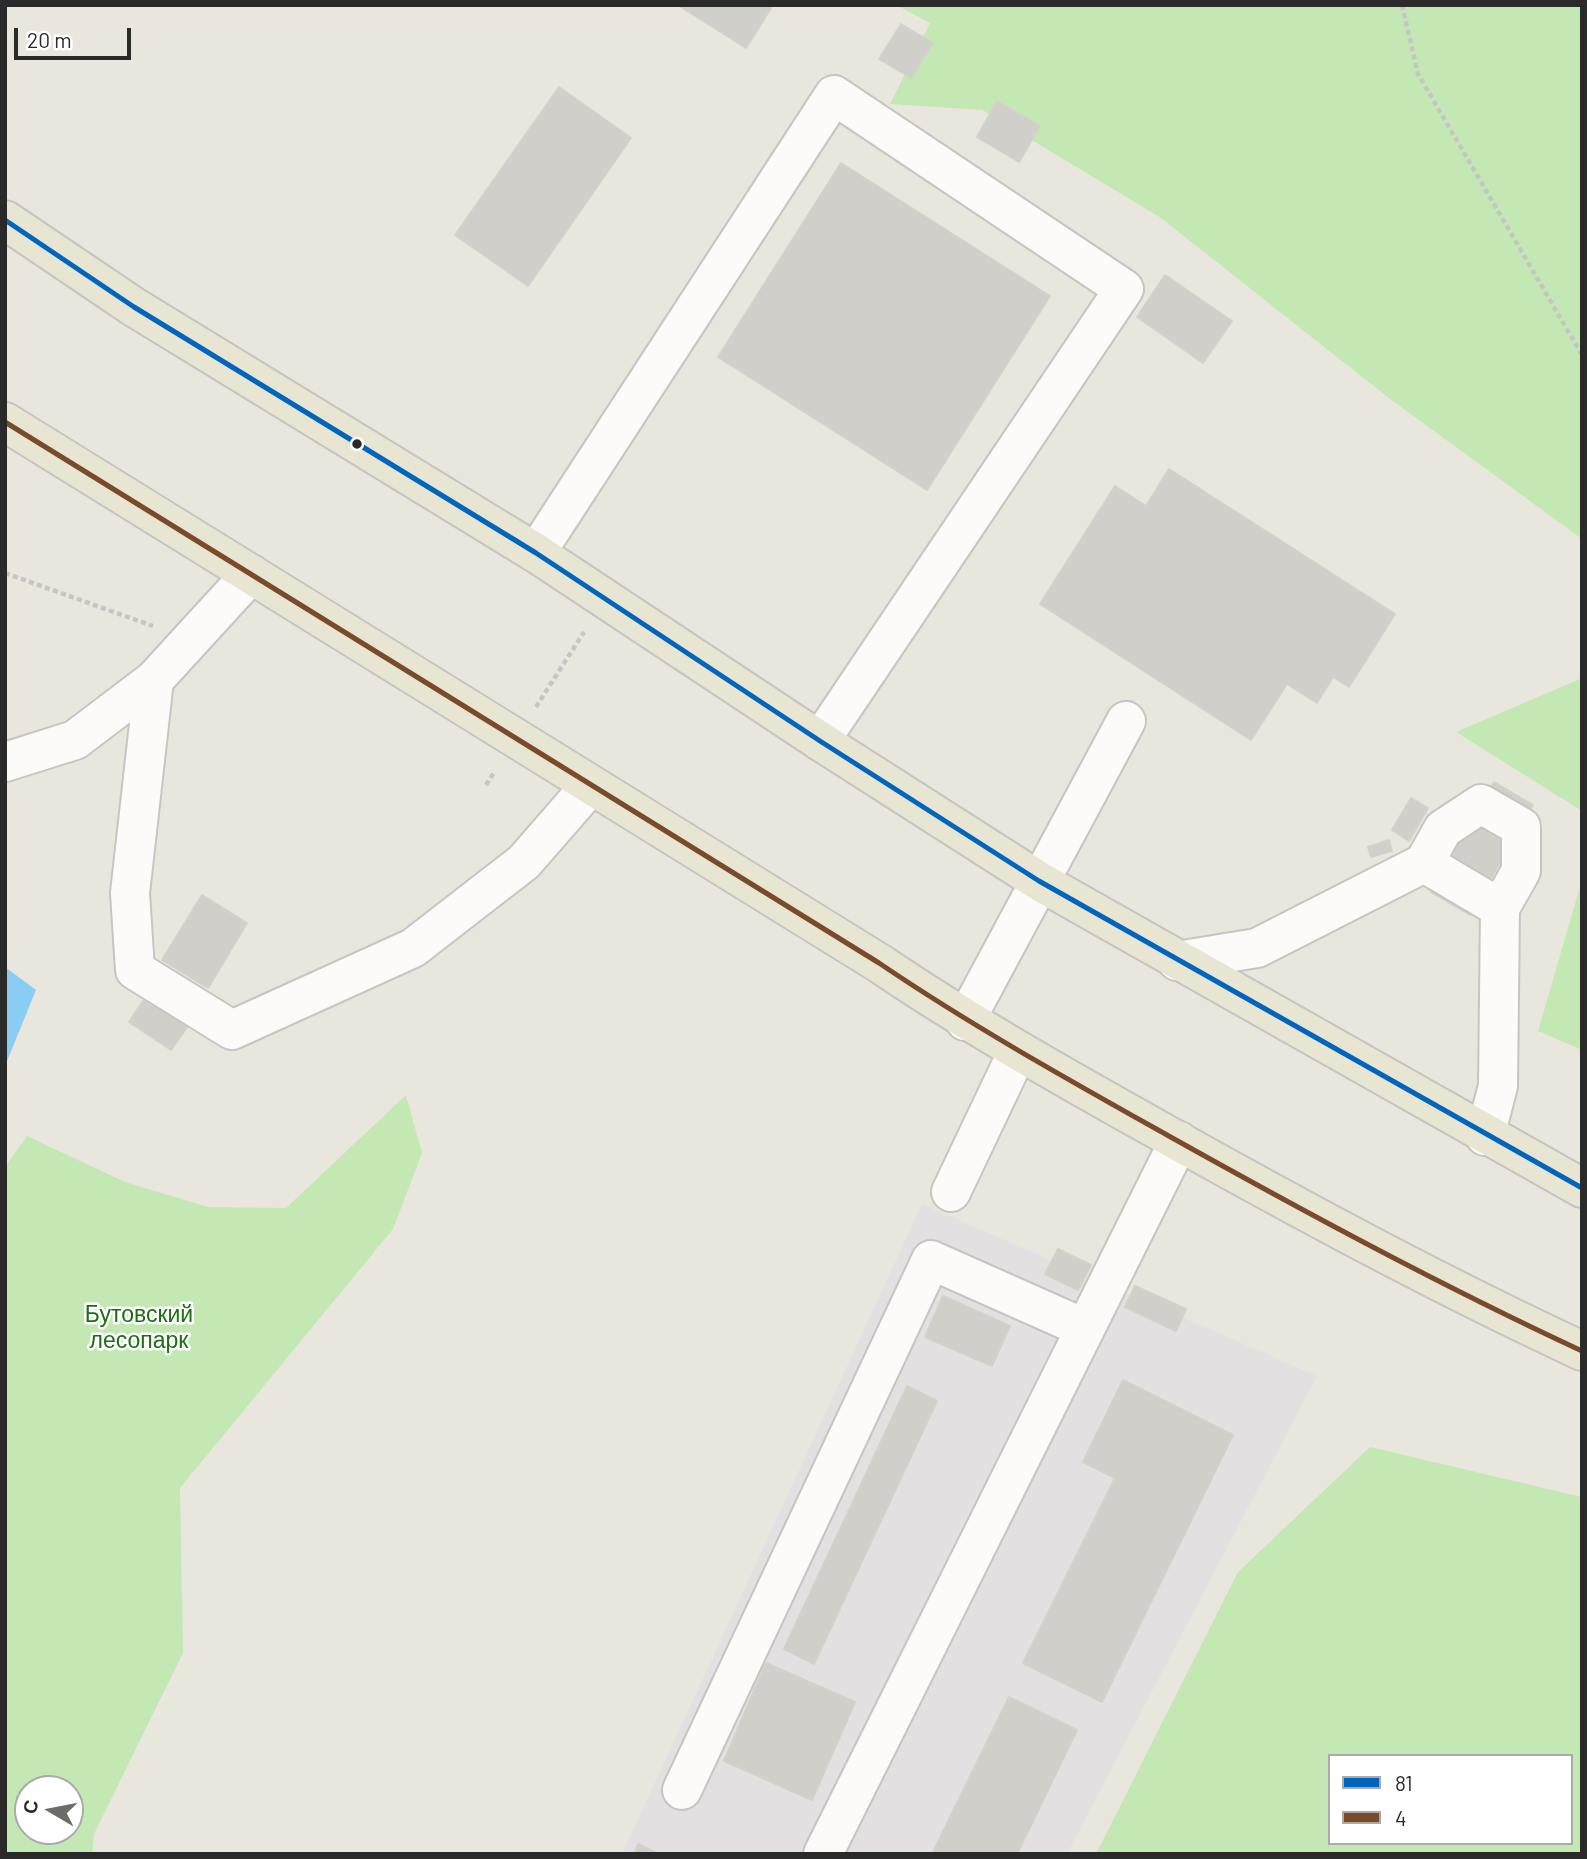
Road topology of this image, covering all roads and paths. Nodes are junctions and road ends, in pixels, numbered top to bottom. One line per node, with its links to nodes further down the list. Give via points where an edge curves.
1 (1402, 5): 3 (path, via 1418,74)
2 (5, 219): 5 (main road, via 134,307)
3 (1582, 355)
4 (5, 422): 7 (main road)
5 (536, 553): 8 (main road); 13 (lane, via 834,95 1124,289)
6 (5, 573): 9 (path)
7 (251, 574): 9 (lane); 12 (main road)
8 (605, 598): 12 (path); 13 (main road)
9 (192, 639): 10 (lane)
10 (154, 680): 14 (lane, via 75,740); 16 (lane, via 130,893 135,970 232,1030 413,948 524,862)
11 (1126, 721): 18 (lane)
12 (516, 738): 15 (path); 16 (main road)
13 (820, 741): 18 (main road)
14 (5, 762)
15 (486, 785)
16 (591, 785): 21 (main road)
17 (1424, 863): 19 (lane); 19 (lane, via 1443,829 1481,804 1521,827 1521,871); 20 (lane, via 1257,948)
18 (1039, 881): 20 (main road); 21 (lane)
19 (1500, 908): 23 (lane, via 1498,1086)
20 (1177, 961): 23 (main road)
21 (965, 1021): 22 (main road)
22 (1018, 1051): 24 (main road); 26 (lane)
23 (1485, 1136): 25 (main road)
24 (1179, 1141): 27 (lane); 28 (main road, via 1477,1302)
25 (1582, 1188)
26 (951, 1192)
27 (1084, 1328): 29 (lane, via 931,1260); 30 (lane)
28 (1582, 1351)
29 (682, 1790)
30 (823, 1854)

